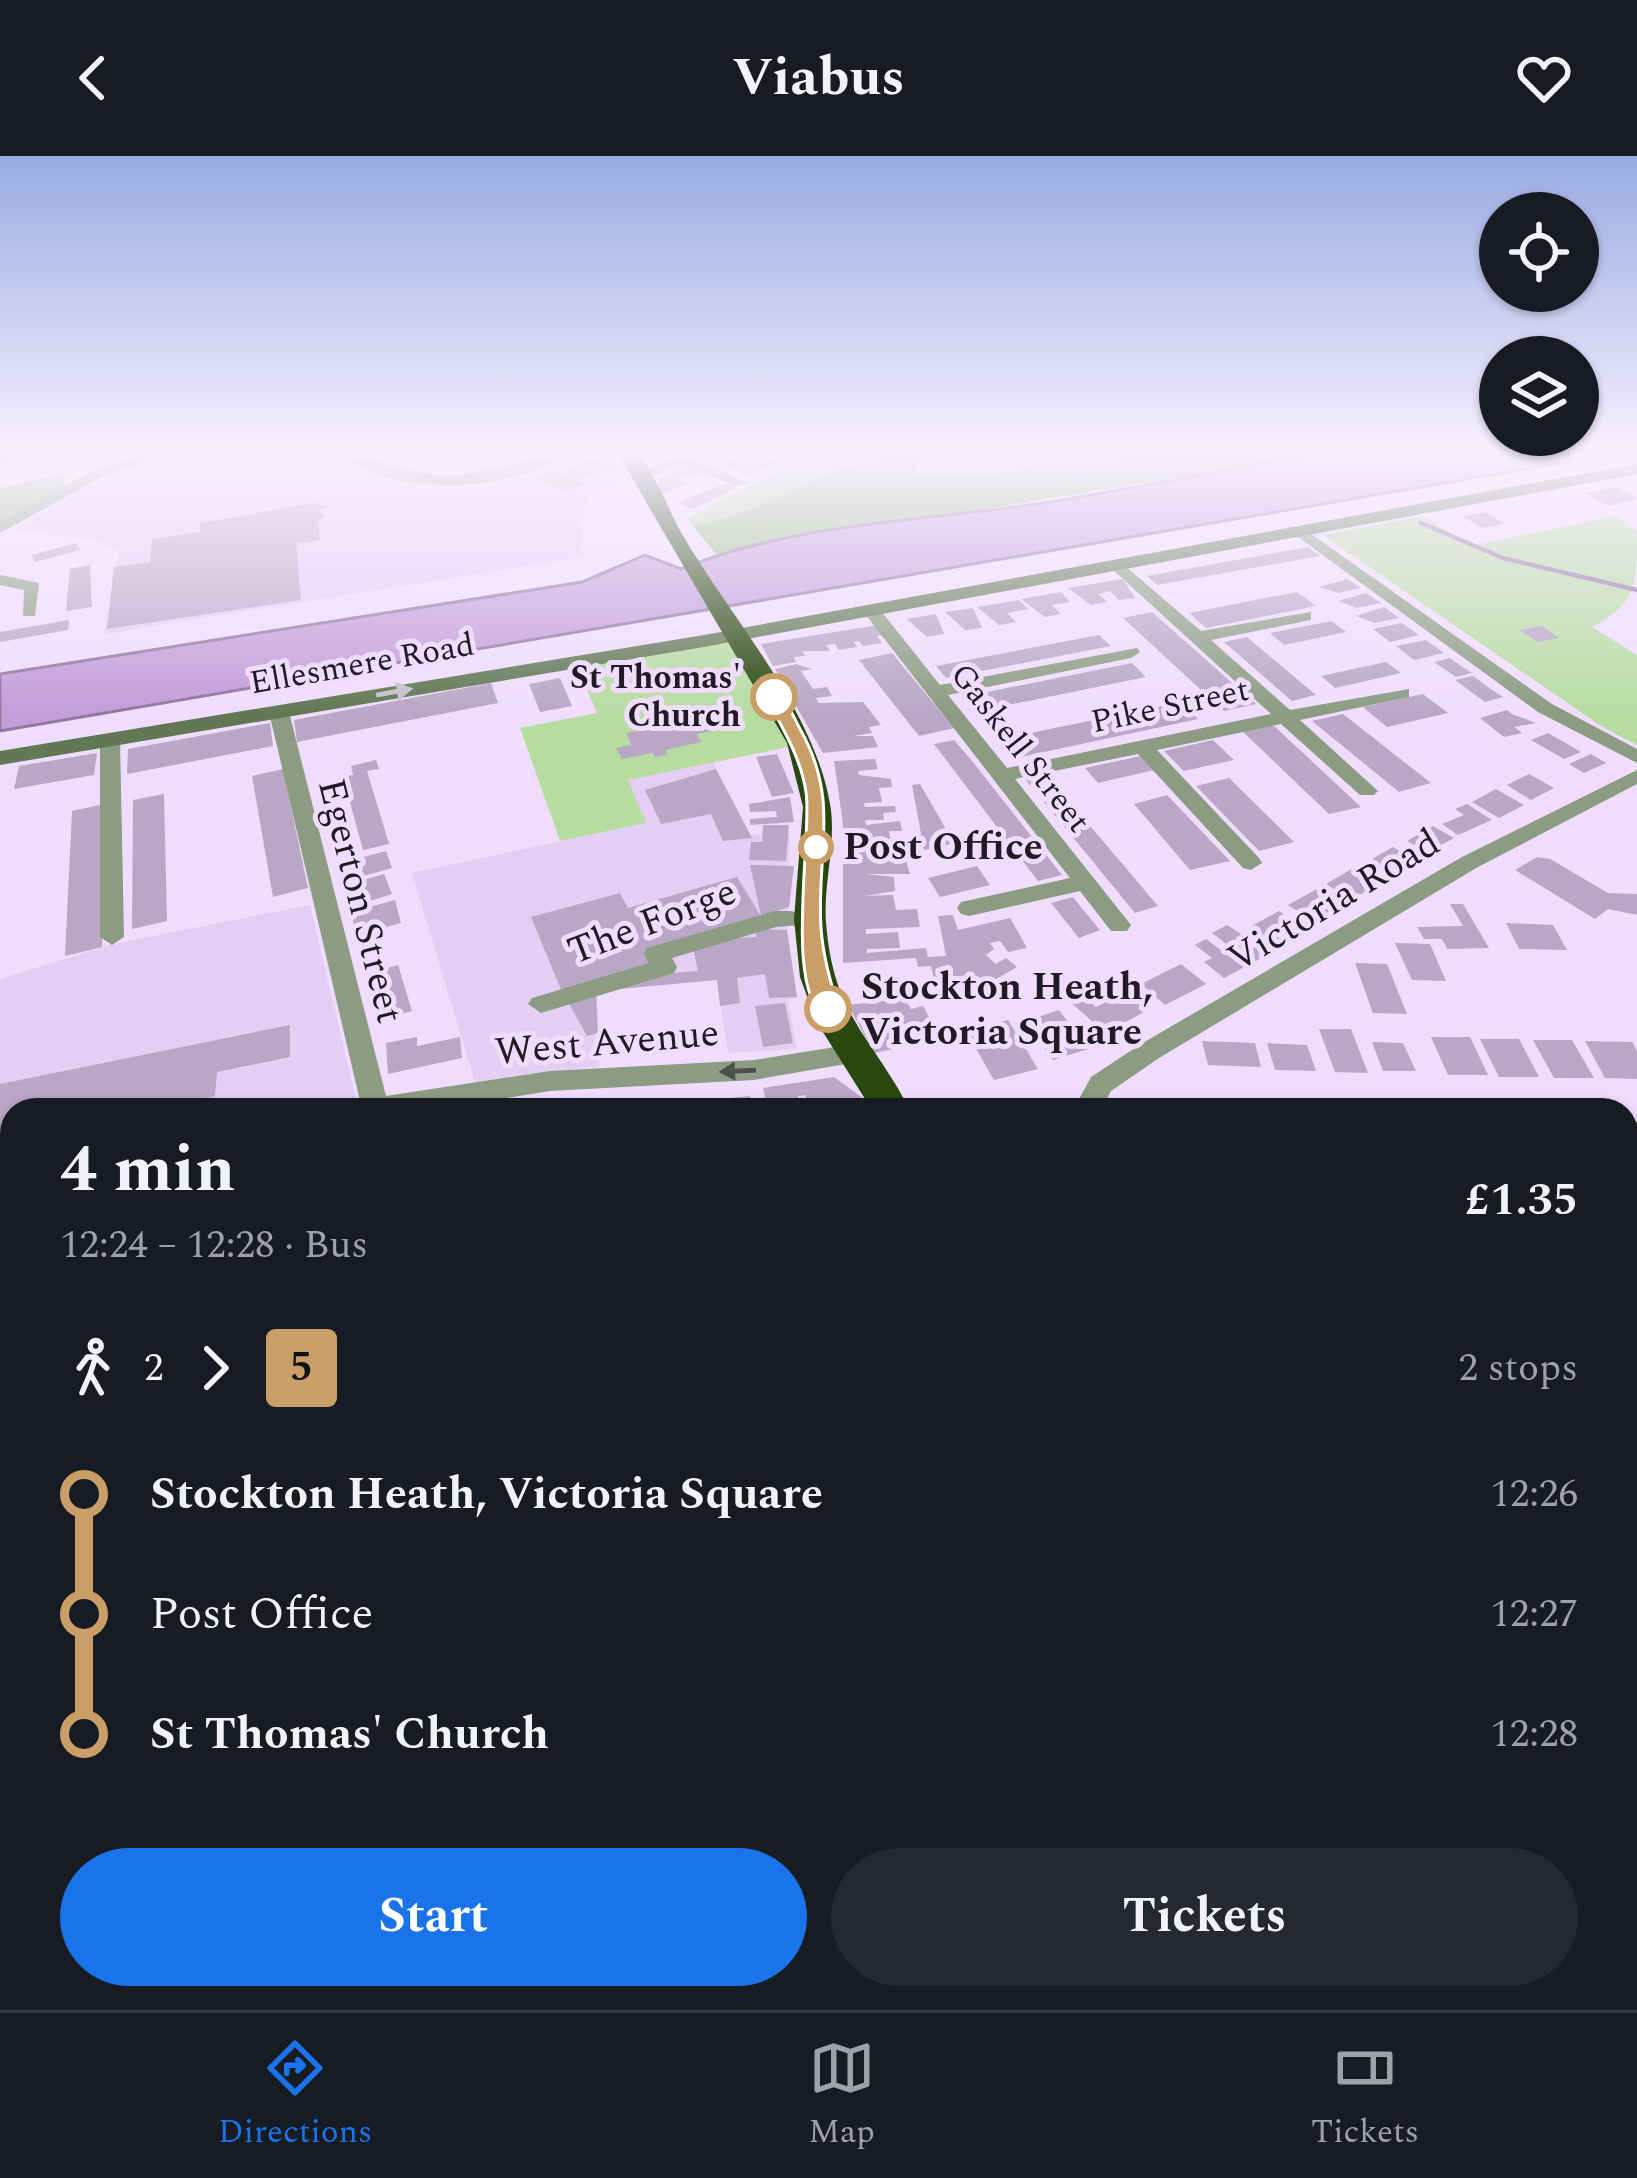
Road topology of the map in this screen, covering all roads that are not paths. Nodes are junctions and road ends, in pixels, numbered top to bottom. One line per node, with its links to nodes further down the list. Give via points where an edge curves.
1 (676, 541): 9 (highway)
2 (1247, 541): 4 (main road, Ellesmere Road)
3 (1313, 541): 18 (street, via 1545,708)
4 (1117, 564): 6 (main road, Ellesmere Road); 10 (street)
5 (0, 580): 7 (street, via 33,587)
6 (871, 610): 9 (main road, Ellesmere Road); 12 (street, Gaskell Street)
7 (28, 612)
8 (1305, 616): 10 (street)
9 (728, 624): 14 (main road, Ellesmere Road, one-way to 9); 30 (highway, via 786,715 811,773 818,828 814,960 833,1021)
10 (1196, 638): 15 (street)
11 (1131, 652): 12 (street)
12 (935, 692): 20 (street, Gaskell Street)
13 (1402, 693): 15 (street, Pike Street)
14 (279, 712): 16 (main road, Ellesmere Road); 31 (street, Egerton Street)
15 (1283, 715): 17 (street, Pike Street); 22 (street)
16 (110, 739): 19 (main road, Ellesmere Road); 28 (street)
17 (1142, 746): 20 (street, Pike Street); 23 (street)
18 (1637, 757)
19 (0, 758)
20 (1000, 776): 24 (street, Gaskell Street)
21 (1637, 776): 34 (street, Victoria Road, via 1470,862 1150,1051)
22 (1367, 790)
23 (1251, 863)
24 (1083, 883): 25 (street); 27 (street, Gaskell Street)
25 (969, 908)
26 (792, 919): 29 (street, The Forge, via 656,954 664,967)
27 (1119, 925)
28 (112, 937)
29 (542, 1004)
30 (854, 1054): 32 (street, West Avenue, one-way to 32); 33 (highway)
31 (367, 1098)
32 (441, 1098)
33 (884, 1098)
34 (1093, 1098)

